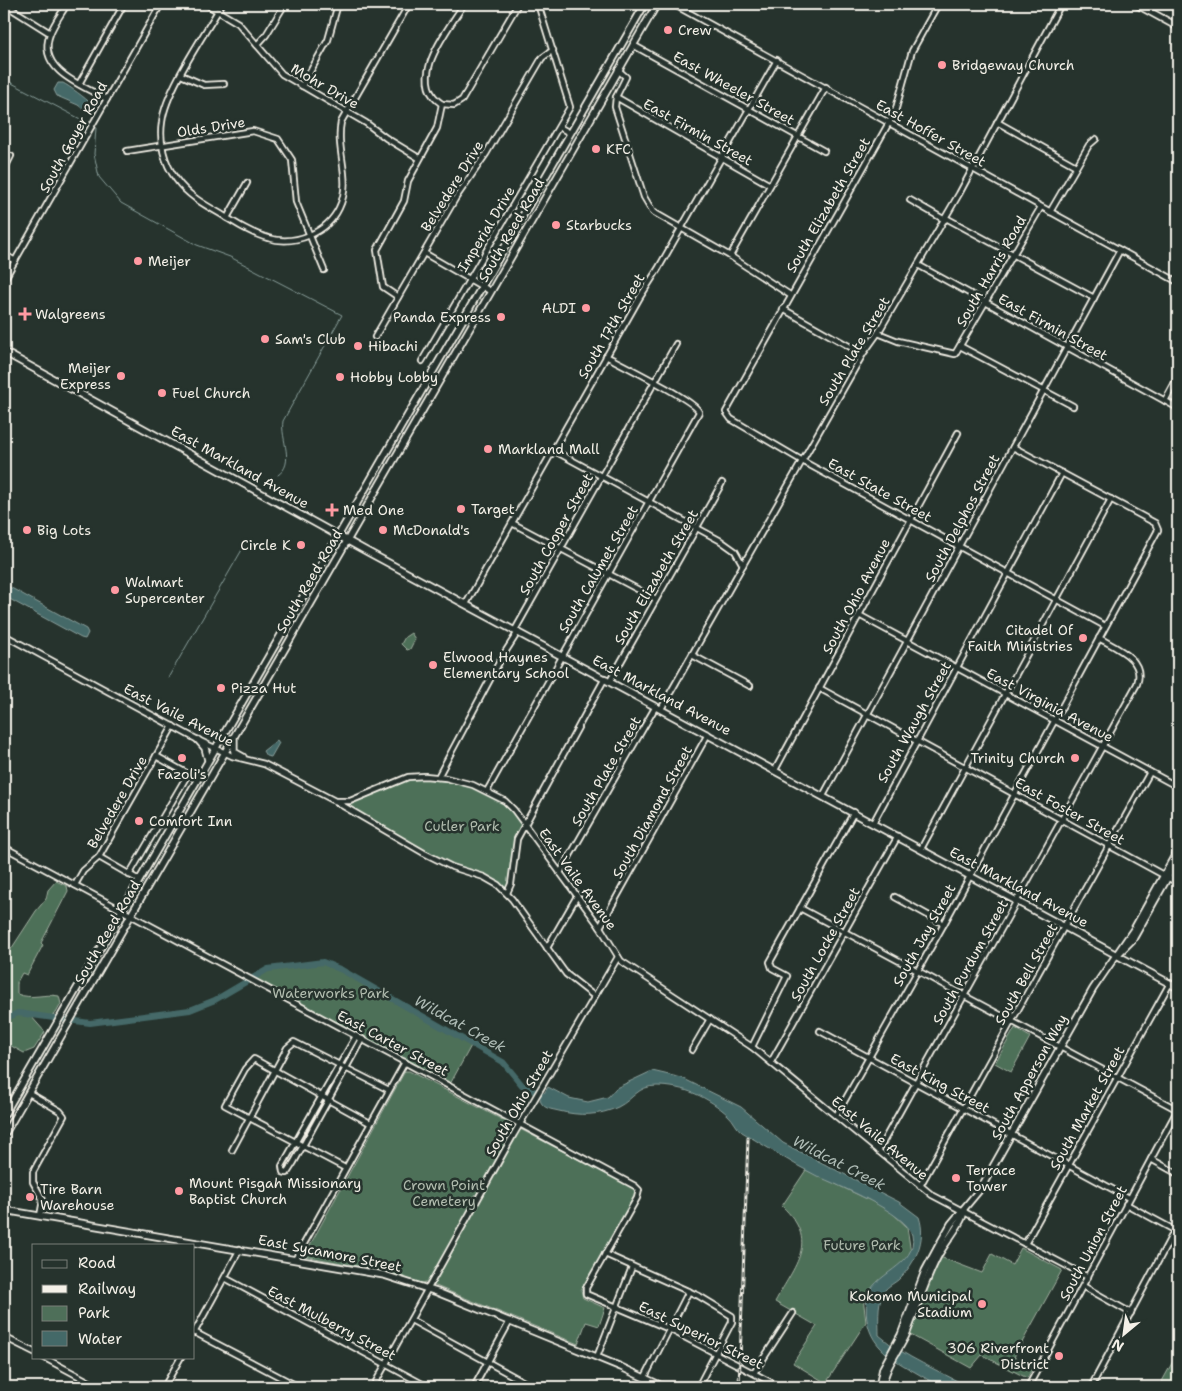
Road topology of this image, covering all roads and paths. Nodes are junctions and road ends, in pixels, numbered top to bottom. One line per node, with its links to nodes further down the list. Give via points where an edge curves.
1 (4, 4): 21 (street)
2 (67, 4): 21 (street)
3 (124, 4): 28 (street)
4 (161, 4): 33 (street, South Goyer Road)
5 (206, 4): 19 (street, Mohr Drive)
6 (222, 4): 19 (street)
7 (284, 4): 22 (street)
8 (338, 4): 30 (street, via 328,40)
9 (409, 4): 36 (street)
10 (464, 4): 34 (street, via 427,70 429,88)
11 (518, 4): 34 (street, via 462,100 454,105)
12 (538, 4): 24 (street)
13 (644, 4): 40 (main road, South Reed Road)
14 (656, 4): 23 (main road, South Reed Road)
15 (673, 4): 25 (street, East Hoffer Street)
16 (938, 4): 37 (street, South Elizabeth Street, via 912,51 899,102)
17 (1061, 4): 38 (street, South Plate Street)
18 (1136, 4): 20 (main road)
19 (218, 11): 22 (street, Mohr Drive, via 238,23); 27 (street)
20 (1178, 28)
21 (50, 33): 28 (street, via 48,51 51,61 56,69)
22 (257, 45): 30 (street, Mohr Drive, via 282,74)
23 (633, 45): 26 (main road, South Reed Road); 35 (street, East Wheeler Street)
24 (553, 50): 39 (street, Imperial Drive, via 570,108); 62 (street, Belvedere Drive, via 542,58)
25 (777, 60): 31 (street, East Hoffer Street); 35 (street, South 17th Street)
26 (618, 70): 32 (street, via 626,77); 73 (main road, South Reed Road)
27 (181, 75): 29 (street, via 204,85); 43 (street, via 165,107)
28 (79, 84): 33 (street)
29 (224, 84)
30 (302, 86): 36 (street, Mohr Drive)
31 (826, 87): 37 (street, East Hoffer Street); 41 (street)
32 (616, 98): 48 (street, East Firmin Street); 59 (street, via 615,107 648,205 656,214)
33 (107, 99): 66 (street, South Goyer Road)
34 (442, 104): 47 (street, via 437,128)
35 (749, 109): 41 (street, East Wheeler Street); 48 (street, South 17th Street)
36 (347, 112): 47 (street, Mohr Drive); 60 (street, via 338,135 345,178 343,200 330,221)
37 (889, 122): 50 (street, East Hoffer Street); 74 (street, South Elizabeth Street)
38 (997, 122): 49 (street); 50 (street, South Plate Street)
39 (559, 127): 40 (street); 69 (street, Imperial Drive)
40 (570, 133): 72 (main road, South Reed Road)
41 (798, 136): 45 (street, East Wheeler Street); 53 (street)
42 (1096, 138): 49 (street)
43 (162, 145): 44 (street, Olds Drive); 57 (street, via 172,173 181,185); 60 (street, Olds Drive, via 253,131 278,139 292,160 296,202)
44 (127, 151)
45 (824, 151)
46 (11, 156): 51 (street)
47 (419, 158): 75 (street, via 408,181 404,201 377,250 383,287)
48 (721, 158): 53 (street, East Firmin Street); 59 (street, South 17th Street)
49 (1076, 166): 56 (street)
50 (973, 168): 55 (street, East Hoffer Street); 58 (street, South Plate Street)
51 (4, 170)
52 (248, 183): 57 (street)
53 (770, 185): 65 (street)
54 (910, 200): 58 (street)
55 (1041, 207): 56 (street, East Hoffer Street); 64 (street, South Harris Road)
56 (1050, 212): 61 (street, East Hoffer Street)
57 (227, 218): 60 (street, via 273,240)
58 (945, 219): 64 (street); 67 (street, South Plate Street)
59 (681, 229): 65 (street); 86 (street, South 17th Street)
60 (310, 236): 68 (street, Olds Drive)
61 (1120, 250): 71 (street, East Hoffer Street); 76 (street, South Delphos Street)
62 (424, 253): 69 (street); 75 (street, Belvedere Drive)
63 (4, 254): 66 (street)
64 (1013, 254): 76 (street); 77 (street, South Harris Road)
65 (730, 256): 74 (street)
66 (15, 261): 70 (street, South Goyer Road)
67 (918, 265): 77 (street, East Firmin Street); 79 (street, South Plate Street)
68 (324, 270)
69 (469, 279): 72 (street); 87 (street, Imperial Drive)
70 (4, 280)
71 (1178, 282)
72 (482, 286): 73 (street); 107 (main road, South Reed Road)
73 (490, 291): 108 (main road, South Reed Road)
74 (790, 295): 78 (street, South Elizabeth Street)
75 (398, 296): 80 (street, Belvedere Drive)
76 (1094, 298): 83 (street, South Delphos Street)
77 (985, 302): 82 (street, South Harris Road); 83 (street, East Firmin Street)
78 (782, 309): 85 (street); 94 (street, South Elizabeth Street)
79 (878, 333): 82 (street, via 955,354); 85 (street, South Plate Street)
80 (375, 338)
81 (676, 344): 89 (street, South Cooper Street)
82 (960, 346): 90 (street)
83 (1066, 347): 90 (street, South Delphos Street); 91 (street, East Firmin Street)
84 (4, 352): 107 (main road, East Markland Avenue)
85 (863, 354): 98 (street, South Plate Street)
86 (606, 356): 89 (street); 97 (street, South 17th Street)
87 (422, 360)
88 (1178, 377): 91 (street)
89 (654, 382): 100 (street, South Cooper Street); 103 (street, South Calumet Street, via 698,409 698,415)
90 (1042, 390): 92 (street); 96 (street, South Delphos Street)
91 (1165, 401): 93 (street, East Firmin Street)
92 (1073, 406)
93 (1178, 408)
94 (726, 413): 98 (street, East State Street)
95 (958, 433): 104 (street, South Ohio Avenue)
96 (1013, 447): 99 (street); 109 (street, South Delphos Street)
97 (553, 450): 100 (street); 105 (street, South 17th Street)
98 (803, 460): 104 (street, East State Street); 111 (street, South Plate Street)
99 (1062, 473): 102 (street); 112 (street, South Waugh Street)
100 (601, 476): 103 (street); 110 (street, South Cooper Street)
101 (722, 483): 106 (street, South Elizabeth Street)
102 (1111, 500): 115 (street); 118 (street, South Jay Street, via 1158,527)
103 (649, 502): 106 (street); 113 (street, South Calumet Street)
104 (910, 520): 109 (street, East State Street); 117 (street, South Ohio Avenue)
105 (512, 523): 110 (street); 116 (street, South 17th Street)
106 (697, 528): 111 (street, via 730,546); 114 (street, South Elizabeth Street)
107 (338, 535): 108 (main road, East Markland Avenue); 139 (main road, South Reed Road)
108 (347, 540): 116 (main road, East Markland Avenue); 134 (main road, South Reed Road)
109 (959, 546): 112 (street, East State Street); 122 (street, South Delphos Street)
110 (561, 549): 113 (street); 119 (street, South Cooper Street)
111 (743, 565): 123 (street, South Plate Street)
112 (1008, 573): 115 (street, East State Street); 125 (street, South Waugh Street)
113 (608, 574): 114 (street); 124 (street, South Calumet Street)
114 (656, 599): 126 (street, South Elizabeth Street)
115 (1058, 599): 118 (street, East State Street); 129 (street)
116 (466, 604): 119 (main road, East Markland Avenue)
117 (859, 615): 122 (street, East Virginia Avenue); 128 (street, South Ohio Avenue)
118 (1105, 626): 121 (street, South Jay Street)
119 (516, 631): 124 (main road, East Markland Avenue); 148 (street, South Cooper Street)
120 (4, 635): 133 (street, East Vaile Avenue)
121 (1099, 638): 132 (street, South Jay Street); 138 (street, South Purdum Street, via 1130,656 1139,678)
122 (908, 641): 125 (street, East Virginia Avenue); 131 (street, South Delphos Street)
123 (692, 655): 127 (street); 130 (street, South Plate Street)
124 (562, 656): 126 (main road, East Markland Avenue); 151 (street, South Calumet Street)
125 (956, 668): 129 (street, East Virginia Avenue); 137 (street, South Waugh Street)
126 (607, 680): 130 (main road, East Markland Avenue); 158 (street, South Elizabeth Street)
127 (750, 686)
128 (819, 688): 131 (street, East Foster Street); 145 (street, South Ohio Avenue)
129 (1005, 694): 132 (street, East Virginia Avenue); 144 (street)
130 (658, 707): 135 (main road, East Markland Avenue); 166 (street, South Plate Street)
131 (868, 714): 137 (street, East Foster Street); 153 (street, South Delphos Street)
132 (1054, 720): 138 (street, East Virginia Avenue); 152 (street, South Jay Street)
133 (173, 726): 136 (street, East Vaile Avenue); 141 (street, Belvedere Drive)
134 (235, 734): 140 (main road, South Reed Road); 142 (main road, via 232,747)
135 (708, 734): 145 (main road, East Markland Avenue); 182 (street, South Diamond Street)
136 (198, 740): 139 (street, East Vaile Avenue); 143 (main road, via 205,748)
137 (917, 741): 144 (street, East Foster Street); 157 (street, South Waugh Street)
138 (1102, 746): 146 (street, East Virginia Avenue); 156 (street, South Purdum Street)
139 (216, 747): 140 (street, East Vaile Avenue); 143 (main road, South Reed Road)
140 (224, 753): 142 (street, East Vaile Avenue); 179 (main road, South Reed Road)
141 (156, 756): 147 (street); 164 (street, Belvedere Drive)
142 (243, 757): 154 (street, East Vaile Avenue, via 290,776)
143 (208, 760): 149 (main road, South Reed Road)
144 (966, 767): 152 (street, East Foster Street); 162 (street)
145 (774, 770): 153 (main road, East Markland Avenue)
146 (1150, 772): 150 (street, East Virginia Avenue); 160 (street, South Bell Street)
147 (188, 774): 149 (street); 167 (street)
148 (438, 777): 151 (street, East Vaile Avenue); 154 (street, East Vaile Avenue, via 408,777 350,802)
149 (197, 779): 170 (main road, South Reed Road)
150 (1178, 787)
151 (487, 791): 158 (street, East Vaile Avenue, via 508,803)
152 (1015, 794): 156 (street, East Foster Street); 168 (street, South Jay Street)
153 (823, 796): 155 (main road, East Markland Avenue)
154 (335, 801): 173 (street, via 424,853 452,867 484,877)
155 (854, 812): 157 (main road, East Markland Avenue); 177 (street)
156 (1062, 820): 160 (street, East Foster Street); 176 (street, South Purdum Street)
157 (873, 823): 159 (main road, East Markland Avenue)
158 (524, 824): 166 (street, East Vaile Avenue); 173 (street, South Elizabeth Street, via 517,839)
159 (898, 836): 162 (main road, East Markland Avenue); 183 (street, South Locke Street)
160 (1110, 845): 169 (street, East Foster Street); 181 (street, South Bell Street)
161 (4, 848): 172 (street, East Carter Street)
162 (921, 849): 168 (main road, East Markland Avenue)
163 (1178, 850): 169 (main road, South Apperson Way)
164 (99, 857): 167 (street); 172 (street, Belvedere Drive, via 83,870)
165 (1178, 859): 169 (main road, South Apperson Way)
166 (560, 873): 174 (street, East Vaile Avenue)
167 (129, 875): 170 (street)
168 (970, 876): 176 (main road, East Markland Avenue); 180 (street, South Jay Street)
169 (1166, 876): 171 (street, East Foster Street); 185 (main road, South Apperson Way, via 1133,939)
170 (139, 880): 178 (main road, South Reed Road)
171 (1178, 883)
172 (75, 885): 178 (street, East Carter Street)
173 (507, 894): 184 (street)
174 (577, 896): 182 (street, East Vaile Avenue); 184 (street)
175 (896, 898): 180 (street)
176 (1017, 901): 181 (main road, East Markland Avenue); 191 (street, South Purdum Street)
177 (800, 908): 183 (street); 197 (street, via 770,964 788,976)
178 (122, 910): 179 (street, East Carter Street); 214 (main road, South Reed Road)
179 (131, 915): 195 (street, East Carter Street); 209 (main road, South Reed Road)
180 (944, 924): 187 (street, South Jay Street)
181 (1065, 926): 185 (main road, East Markland Avenue); 193 (street, South Bell Street)
182 (600, 927): 186 (street, East Vaile Avenue)
183 (845, 932): 187 (street); 202 (street, South Locke Street)
184 (546, 948): 190 (street, via 570,979)
185 (1117, 955): 188 (main road, East Markland Avenue); 198 (main road, South Apperson Way, via 1092,989)
186 (618, 957): 190 (street, South Ohio Street); 192 (street, East Vaile Avenue)
187 (917, 970): 191 (street); 200 (street, South Jay Street)
188 (1170, 983): 189 (main road, East Markland Avenue); 206 (street, South Market Street)
189 (1178, 988)
190 (594, 996): 218 (street, South Ohio Street)
191 (964, 996): 193 (street); 207 (street, South Purdum Street)
192 (710, 1019): 197 (street, East Vaile Avenue); 199 (street)
193 (1012, 1021): 198 (street); 212 (street, South Bell Street)
194 (820, 1031): 200 (street, East King Street)
195 (356, 1036): 196 (street, East Carter Street); 203 (street)
196 (362, 1039): 201 (street, East Carter Street); 204 (street)
197 (752, 1047): 202 (street, East Vaile Avenue)
198 (1060, 1047): 206 (street); 220 (main road, South Apperson Way)
199 (692, 1050)
200 (868, 1057): 207 (street, East King Street); 215 (street, South Jay Street)
201 (405, 1062): 208 (street); 218 (street, East Carter Street)
202 (771, 1062): 215 (street, East Vaile Avenue)
203 (340, 1064): 204 (street); 205 (street, via 297,1042 291,1043); 210 (street)
204 (347, 1068): 208 (street); 211 (street)
205 (274, 1071): 210 (street); 216 (street); 216 (street, via 254,1059 225,1105)
206 (1117, 1078): 213 (street); 226 (street, South Market Street)
207 (916, 1083): 212 (street, East King Street); 224 (street, South Purdum Street)
208 (389, 1090): 217 (street)
209 (28, 1093): 219 (main road, South Reed Road); 234 (street, via 64,1116 33,1172 33,1182 43,1200)
210 (321, 1097): 211 (street); 221 (street)
211 (329, 1100): 217 (street); 222 (street)
212 (964, 1109): 220 (street, East King Street); 229 (street, South Bell Street)
213 (1178, 1109): 225 (street, South Union Street)
214 (4, 1115)
215 (836, 1116): 224 (street, East Vaile Avenue)
216 (249, 1117): 221 (street); 223 (street)
217 (370, 1123): 227 (street)
218 (520, 1124): 239 (street, East Carter Street, via 639,1190 638,1198); 245 (street, South Ohio Street)
219 (4, 1135)
220 (1011, 1135): 226 (street, East King Street); 233 (main road, South Apperson Way)
221 (296, 1142): 222 (street); 222 (street, via 282,1166 283,1172 287,1173)
222 (303, 1146): 227 (street)
223 (232, 1150)
224 (878, 1151): 229 (street, East Vaile Avenue)
225 (1151, 1159): 228 (street); 230 (street, South Union Street)
226 (1068, 1166): 230 (street, East King Street); 237 (street, South Market Street)
227 (345, 1168): 240 (street)
228 (1178, 1174)
229 (920, 1186): 233 (street, East Vaile Avenue)
230 (1129, 1198): 231 (street, South Union Street)
231 (1126, 1204): 236 (street); 242 (street, South Union Street)
232 (4, 1210): 234 (main road, East Sycamore Street)
233 (964, 1211): 237 (street, East Vaile Avenue); 275 (main road, South Apperson Way, via 930,1273 886,1367)
234 (40, 1216): 238 (main road, East Sycamore Street)
235 (1178, 1224): 236 (street)
236 (1177, 1231): 249 (street)
237 (1025, 1244): 242 (street, East Vaile Avenue)
238 (240, 1249): 240 (main road, East Sycamore Street); 243 (street)
239 (606, 1254): 241 (street); 247 (street, East Superior Street, via 585,1292)
240 (296, 1258): 245 (main road, East Sycamore Street, via 368,1271)
241 (632, 1267): 246 (street); 247 (street)
242 (1088, 1276): 244 (street, South Union Street)
243 (225, 1278): 253 (street); 262 (street, East Mulberry Street)
244 (1083, 1286): 249 (street); 276 (street, South Union Street)
245 (427, 1288): 250 (street, South Ohio Street); 251 (main road, East Sycamore Street)
246 (689, 1291): 252 (street); 257 (street, via 733,1317)
247 (616, 1307): 252 (street, East Superior Street); 258 (street)
248 (794, 1313): 263 (street)
249 (1131, 1313): 277 (street)
250 (411, 1320): 261 (street); 262 (street, South Ohio Street)
251 (510, 1321): 258 (main road, East Sycamore Street); 261 (street)
252 (669, 1329): 257 (street, East Superior Street); 264 (street)
253 (195, 1330)
254 (195, 1333): 267 (street)
255 (4, 1337): 256 (street)
256 (32, 1351)
257 (716, 1353): 263 (street, East Superior Street); 273 (street)
258 (597, 1357): 264 (main road, East Sycamore Street)
259 (46, 1358): 265 (street)
260 (179, 1358): 266 (street)
261 (487, 1362): 270 (street); 271 (street)
262 (386, 1365): 268 (street, South Ohio Street); 269 (street, East Mulberry Street)
263 (754, 1373): 274 (street, East Superior Street)
264 (645, 1377): 272 (main road, East Sycamore Street)
265 (99, 1387)
266 (164, 1387)
267 (299, 1387)
268 (373, 1387)
269 (428, 1387)
270 (474, 1387)
271 (533, 1387)
272 (664, 1387)
273 (698, 1387)
274 (780, 1387)
275 (881, 1387)
276 (1028, 1387)
277 (1091, 1387)

